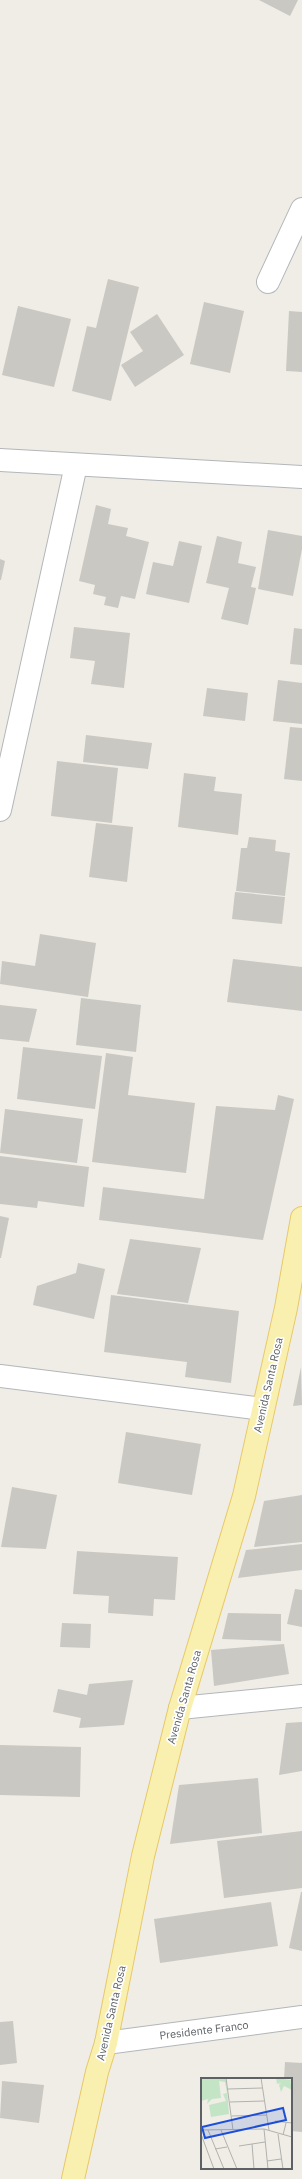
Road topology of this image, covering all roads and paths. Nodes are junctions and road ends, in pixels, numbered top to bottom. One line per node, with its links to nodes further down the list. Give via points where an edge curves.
1 (302, 209): 2 (street)
2 (268, 282)
3 (0, 460): 4 (street)
4 (76, 465): 5 (street); 6 (street)
5 (302, 477)
6 (0, 810)
7 (302, 1218): 9 (main road, Avenida Santa Rosa, via 286,1308)
8 (0, 1376): 9 (street)
9 (263, 1409): 11 (main road, Avenida Santa Rosa, via 244,1496)
10 (302, 1696): 11 (street)
11 (180, 1708): 13 (main road, Avenida Santa Rosa, via 143,1856)
12 (302, 2017): 13 (street, Presidente Franco)
13 (106, 2043): 14 (main road, Avenida Santa Rosa)
14 (73, 2179)

